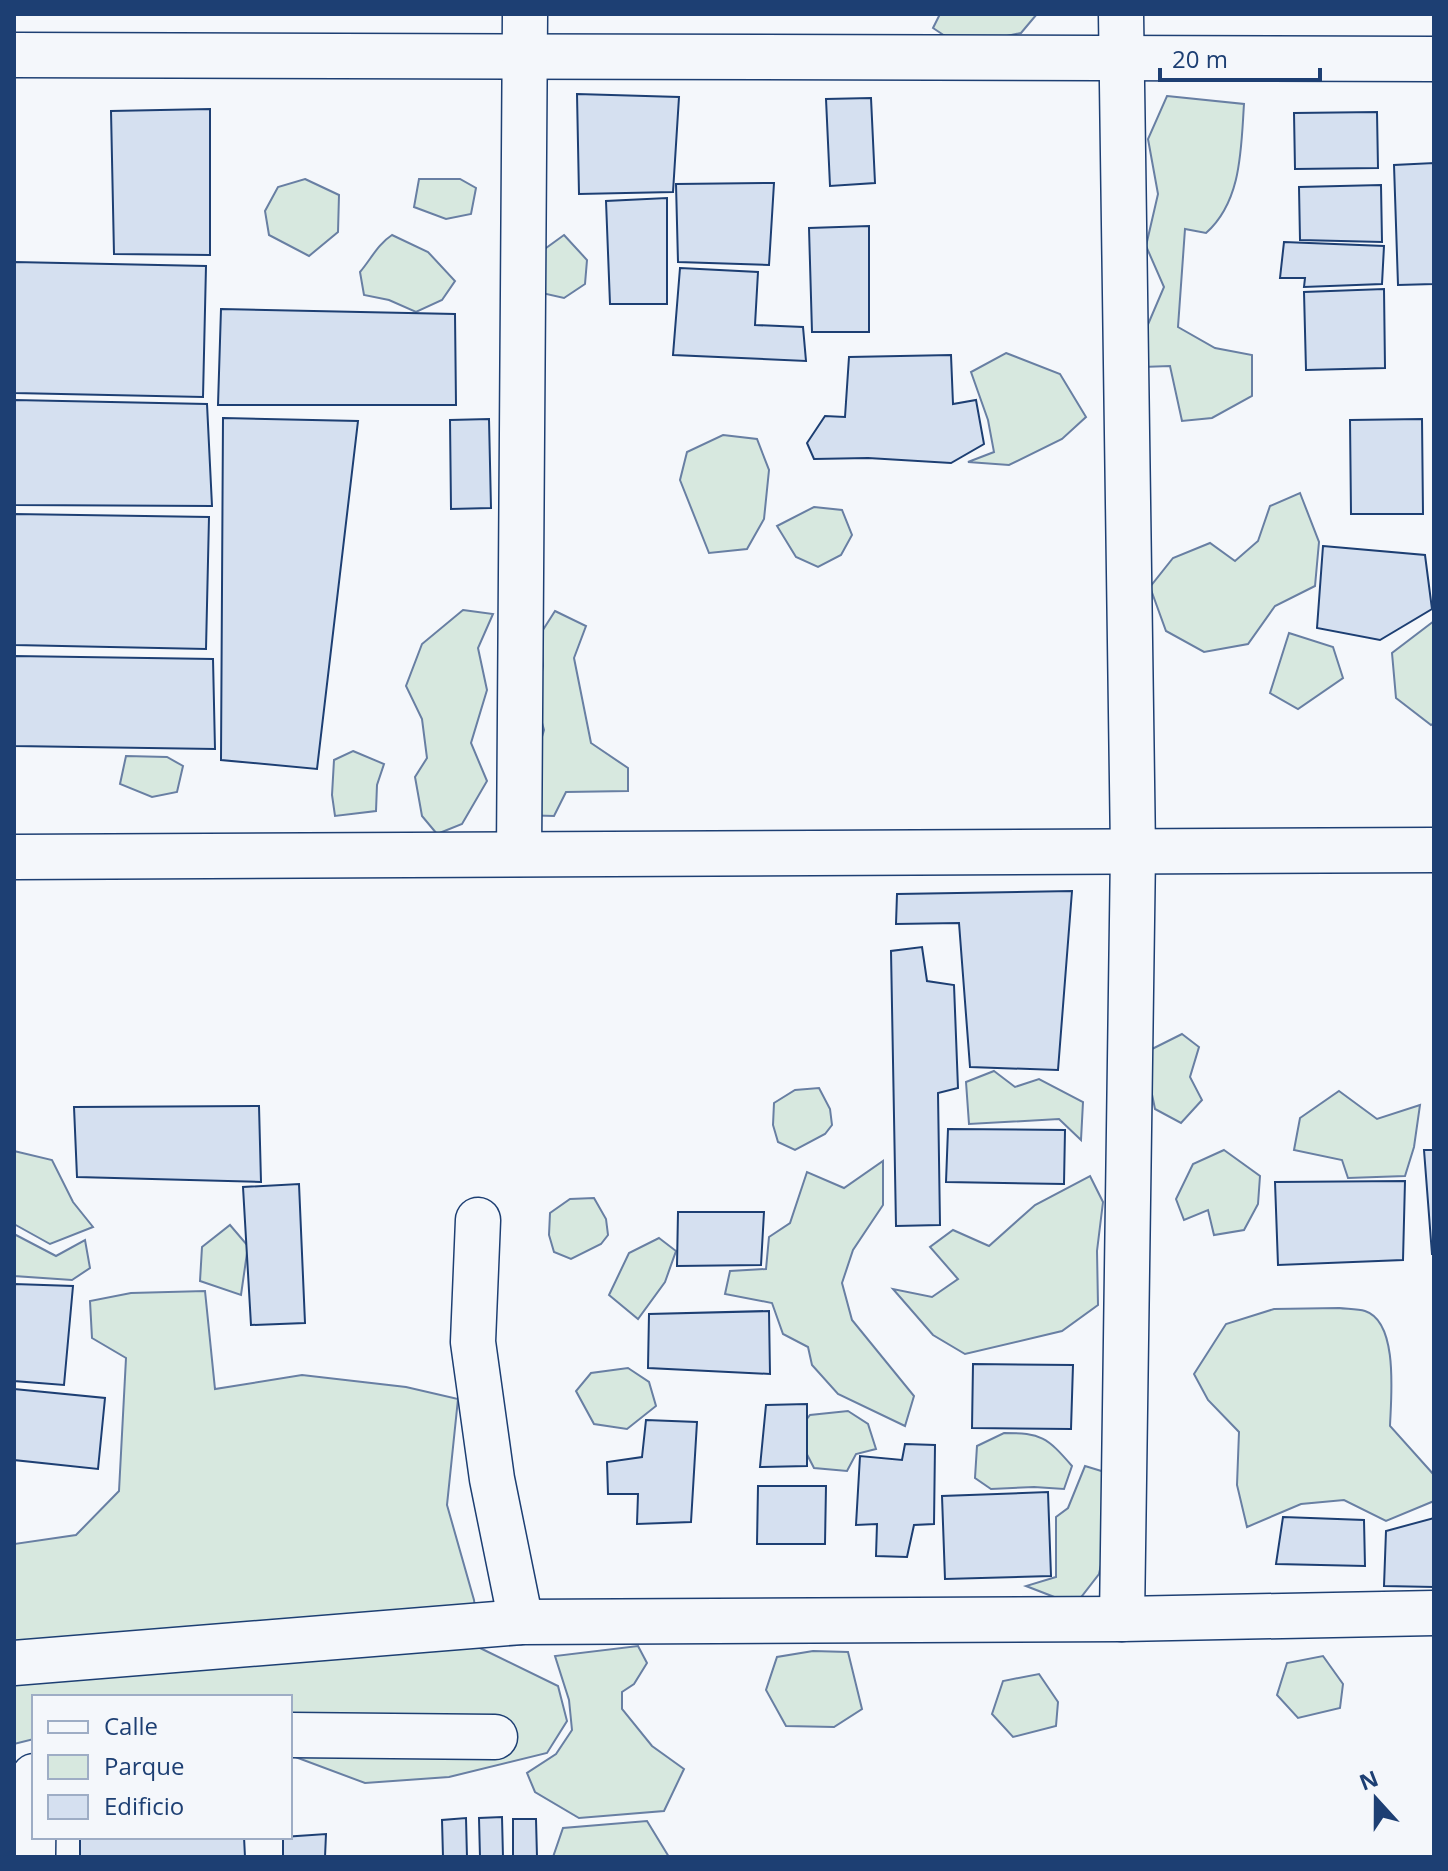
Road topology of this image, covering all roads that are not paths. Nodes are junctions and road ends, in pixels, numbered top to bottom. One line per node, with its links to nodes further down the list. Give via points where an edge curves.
1 (1121, 14): 5 (street)
2 (526, 35): 3 (street); 5 (street); 8 (street)
3 (14, 55)
4 (1434, 59): 5 (street)
5 (1120, 60): 7 (street)
6 (1434, 850): 7 (street)
7 (1133, 851): 8 (street); 12 (street)
8 (519, 854): 9 (street)
9 (14, 857)
10 (478, 1220): 13 (street, via 473,1342 492,1479)
11 (1434, 1613): 12 (street)
12 (1122, 1619): 13 (street)
13 (521, 1622): 14 (street)
14 (14, 1663)
15 (292, 1735): 16 (street)
16 (495, 1737)

